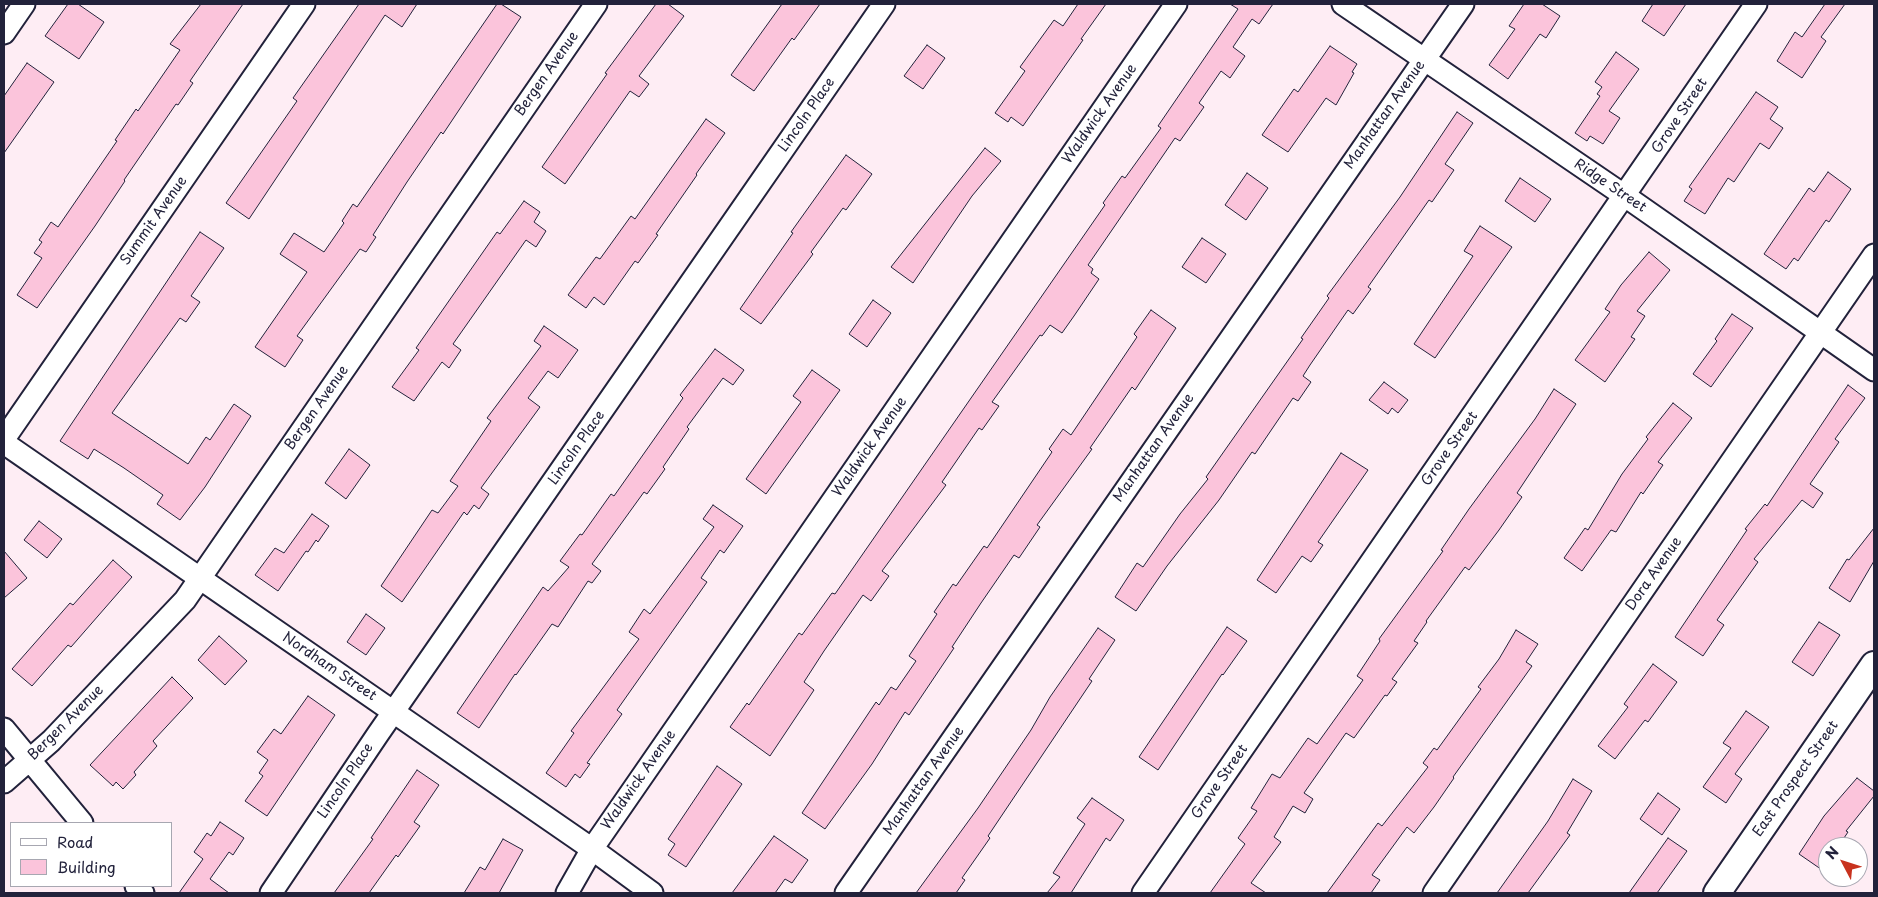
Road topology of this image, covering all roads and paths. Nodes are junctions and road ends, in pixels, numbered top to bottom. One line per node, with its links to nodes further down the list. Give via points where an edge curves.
1 (24, 4): 9 (street)
2 (304, 4): 15 (street, Summit Avenue)
3 (596, 4): 17 (street, Bergen Avenue)
4 (884, 4): 19 (street, Lincoln Place)
5 (1176, 4): 24 (street, Waldwick Avenue)
6 (1343, 4): 10 (street, Ridge Street)
7 (1463, 4): 10 (street, Manhattan Avenue)
8 (1756, 4): 11 (street, Grove Street)
9 (4, 33)
10 (1424, 59): 11 (street, Ridge Street); 28 (street, Manhattan Avenue)
11 (1625, 196): 13 (street, Ridge Street); 29 (street, Grove Street)
12 (1874, 255): 13 (street, Dora Avenue)
13 (1822, 333): 14 (street, Ridge Street); 30 (street, Dora Avenue)
14 (1874, 370)
15 (4, 439)
16 (4, 443): 17 (street, Nordham Street)
17 (200, 579): 19 (street, Nordham Street); 21 (street, Bergen Avenue, via 185,600 51,741)
18 (1874, 664): 31 (street, East Prospect Street)
19 (394, 712): 24 (street, Nordham Street); 25 (street, Lincoln Place)
20 (4, 729): 21 (street)
21 (28, 761): 22 (street, Bergen Avenue); 23 (street)
22 (4, 782)
23 (81, 822)
24 (592, 849): 26 (street, Waldwick Avenue); 27 (street, Nordham Street)
25 (271, 893)
26 (567, 893)
27 (652, 893)
28 (846, 893)
29 (1143, 893)
30 (1434, 893)
31 (1717, 893)

